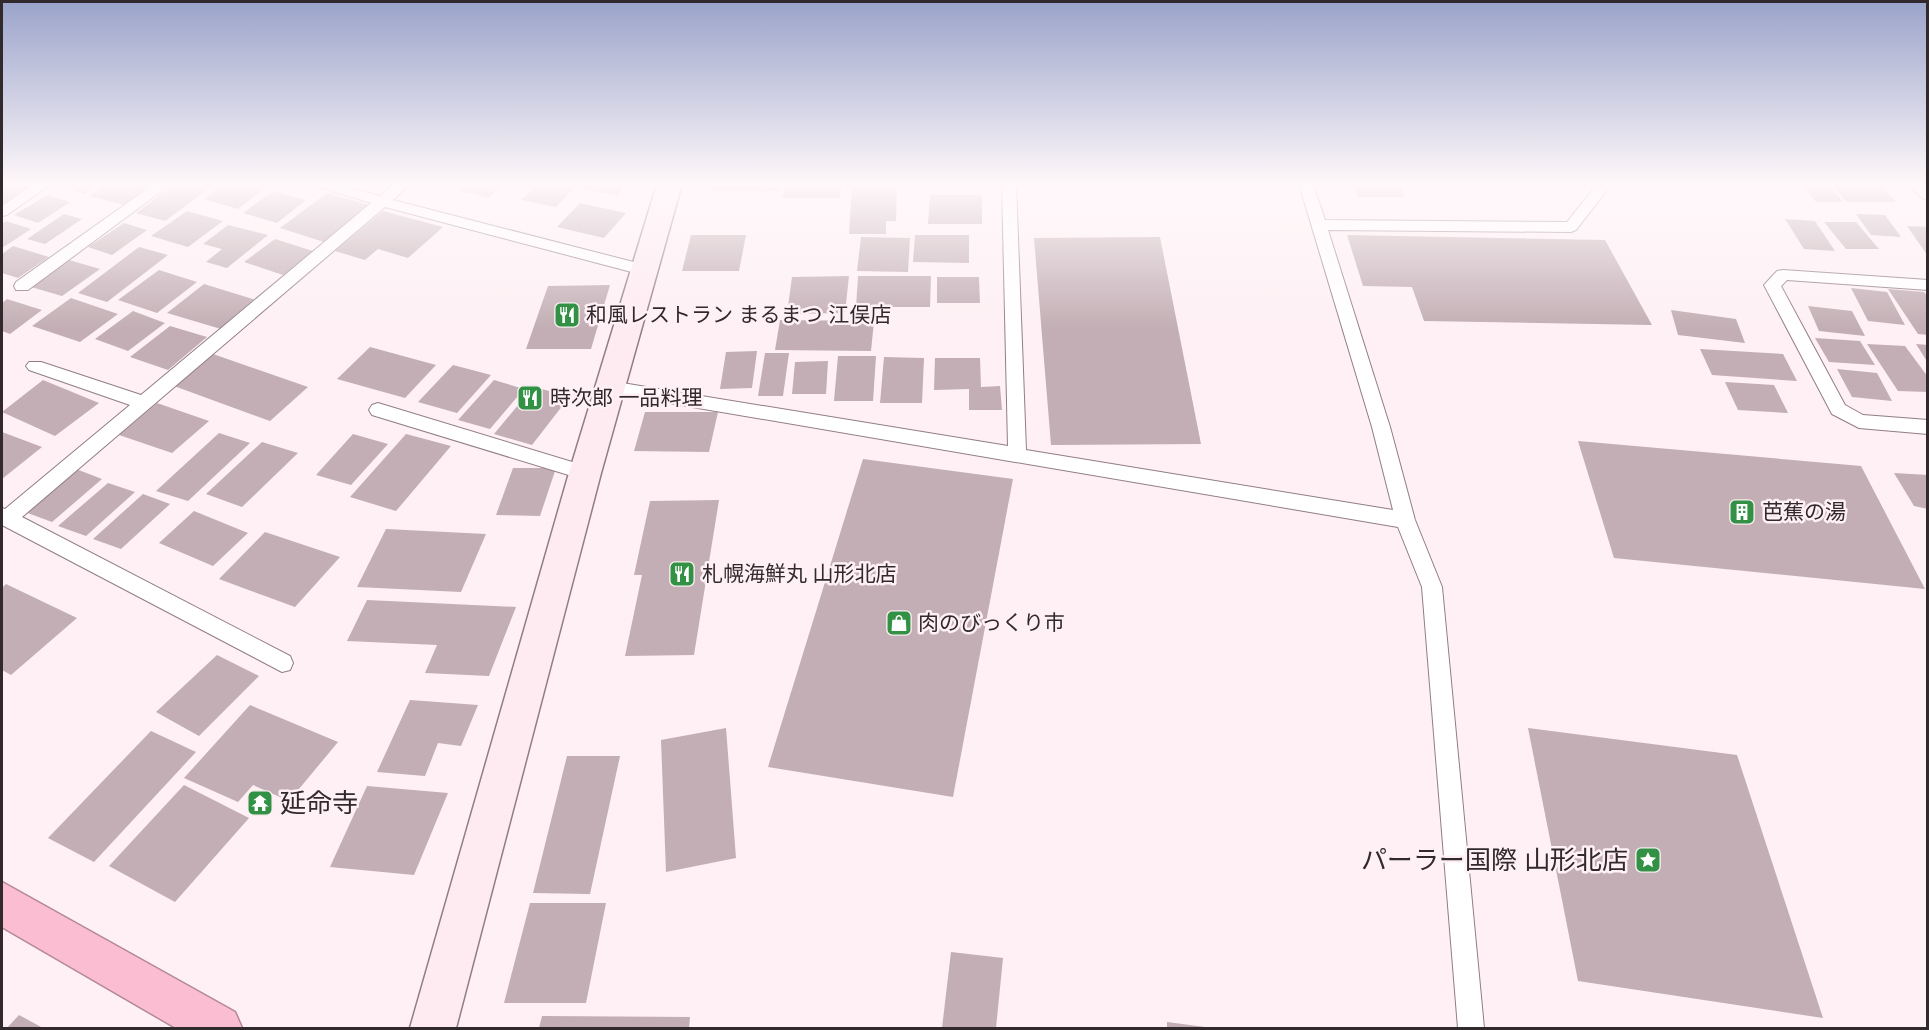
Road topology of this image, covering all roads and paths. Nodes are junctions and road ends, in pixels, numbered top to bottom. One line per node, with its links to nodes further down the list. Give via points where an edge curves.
1 (97, 232): 9 (lane)
2 (346, 232): 12 (lane)
3 (497, 232): 7 (lane)
4 (655, 232): 7 (street)
5 (1010, 232): 15 (lane)
6 (1321, 232): 18 (lane)
7 (643, 270): 11 (street)
8 (1928, 285): 14 (lane, via 1783,275 1772,285 1838,409 1858,421)
9 (22, 286)
10 (35, 366): 12 (lane)
11 (610, 387): 15 (lane); 16 (street)
12 (144, 403): 17 (lane)
13 (378, 410): 16 (lane)
14 (1928, 427)
15 (1017, 453): 18 (lane)
16 (585, 473): 22 (street)
17 (4, 517): 19 (lane)
18 (1405, 520): 23 (lane, via 1432,587)
19 (282, 663)
20 (2, 903): 21 (highway)
21 (219, 1029)
22 (433, 1029)
23 (1471, 1029)

